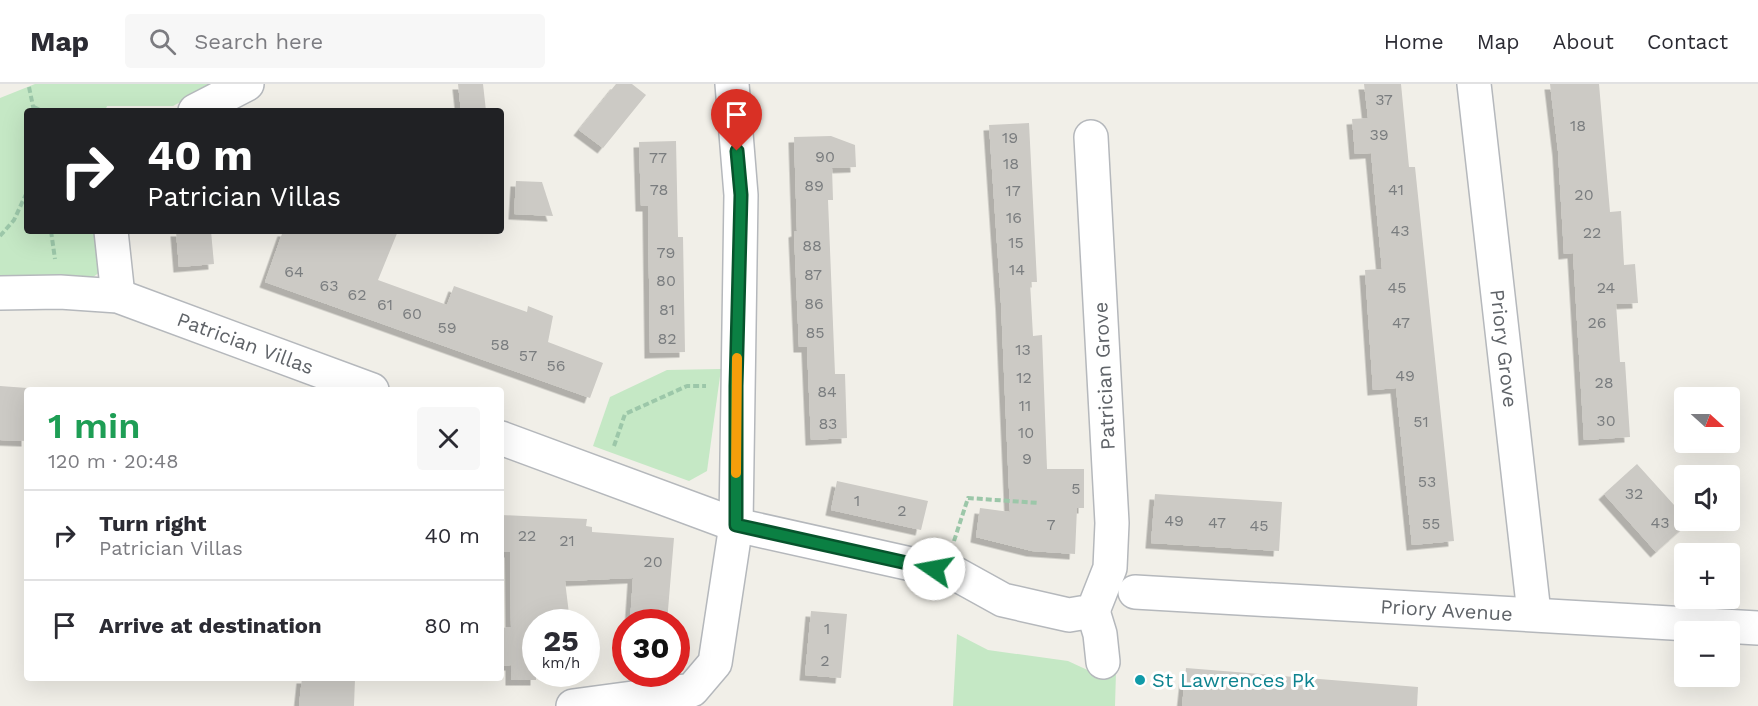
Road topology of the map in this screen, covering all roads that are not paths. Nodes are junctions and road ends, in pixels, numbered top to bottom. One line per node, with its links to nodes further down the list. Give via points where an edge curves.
1 (247, 84): 4 (street)
2 (732, 84): 11 (street, via 741,195)
3 (1474, 84): 14 (street, Priory Grove)
4 (201, 108)
5 (1091, 138): 13 (street, Patrician Grove, via 1112,523 1110,568)
6 (111, 234): 8 (street)
7 (0, 293): 8 (street, Patrician Villas)
8 (118, 296): 9 (street, Patrician Villas)
9 (364, 387)
10 (504, 439): 11 (street)
11 (736, 525): 13 (street, via 956,574 1003,600 1069,615); 17 (street, via 715,663 692,690)
12 (1135, 592): 14 (street, Priory Avenue)
13 (1093, 611): 16 (street)
14 (1534, 613): 15 (street, Priory Avenue)
15 (1758, 628)
16 (1103, 662)
17 (573, 706)

